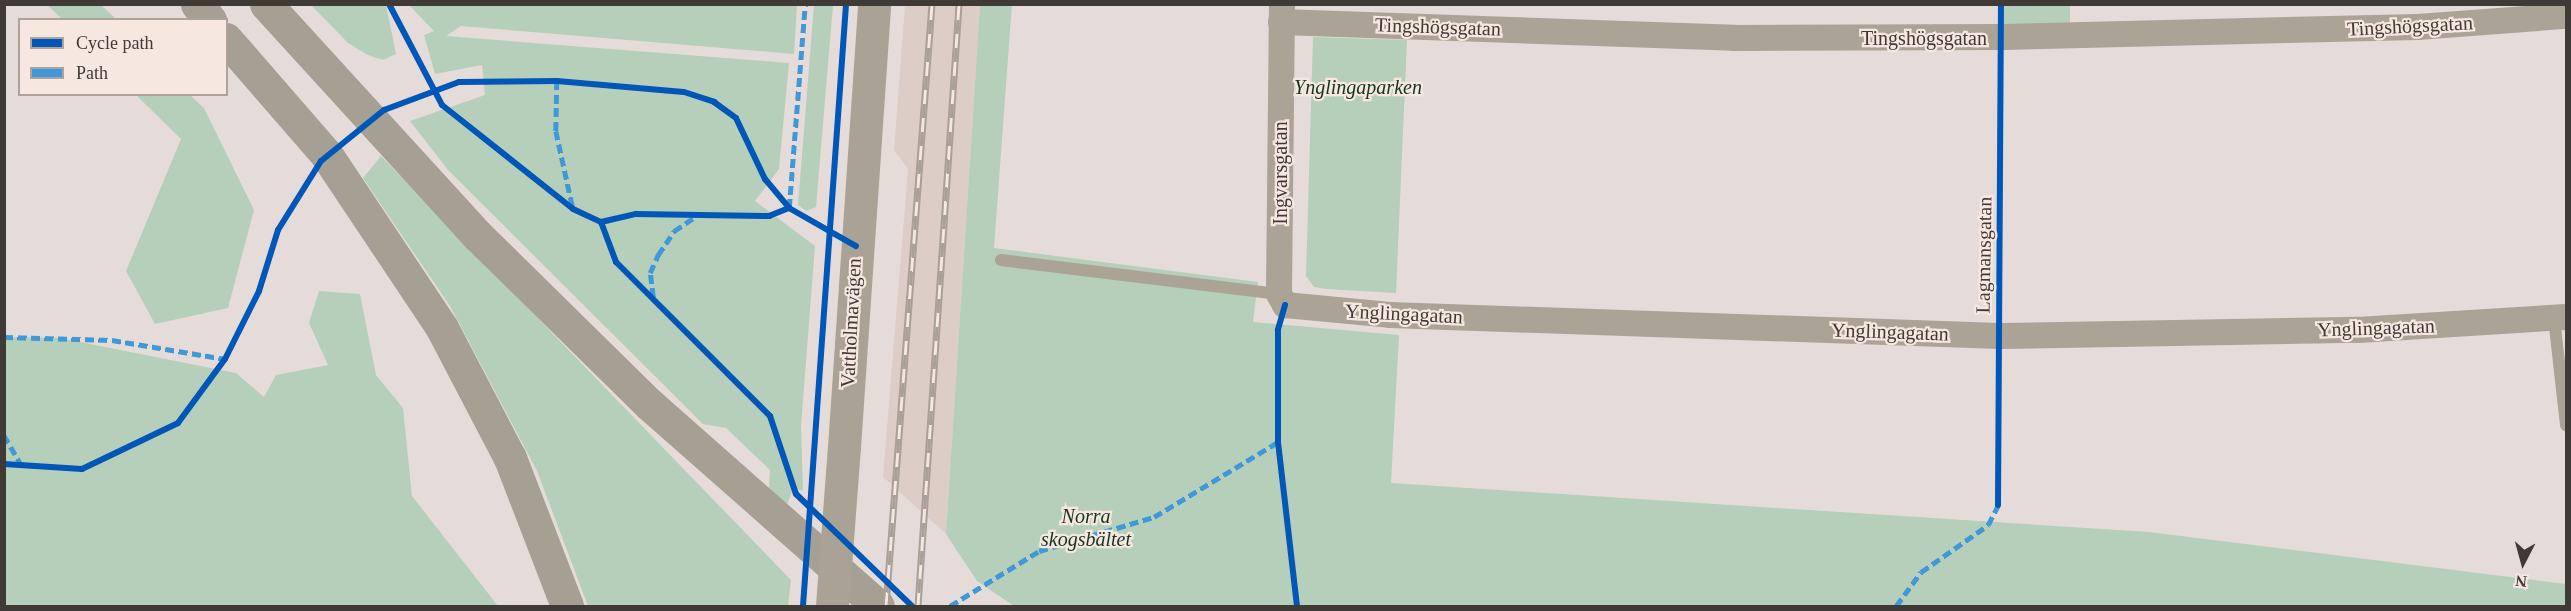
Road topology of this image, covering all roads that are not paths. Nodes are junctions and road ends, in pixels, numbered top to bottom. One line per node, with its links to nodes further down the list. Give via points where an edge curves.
1 (197, 4): 6 (main road)
2 (266, 4): 14 (main road, via 502,259 649,404)
3 (874, 4): 13 (main road, Vattholmavägen, bridge)
4 (1282, 13): 5 (street, Tingshögsgatan, via 1734,38 2004,37 2418,27); 9 (street, Ingvarsgatan)
5 (2566, 16)
6 (208, 18)
7 (228, 41): 12 (main road, via 326,154 442,328 510,458)
8 (1001, 260): 9 (lane, Ynglingagatan)
9 (1282, 300): 10 (street, Ynglingagatan, via 1390,315 2000,336 2358,330)
10 (2560, 318): 11 (lane)
11 (2566, 424)
12 (567, 606)
13 (832, 606)
14 (878, 606)

